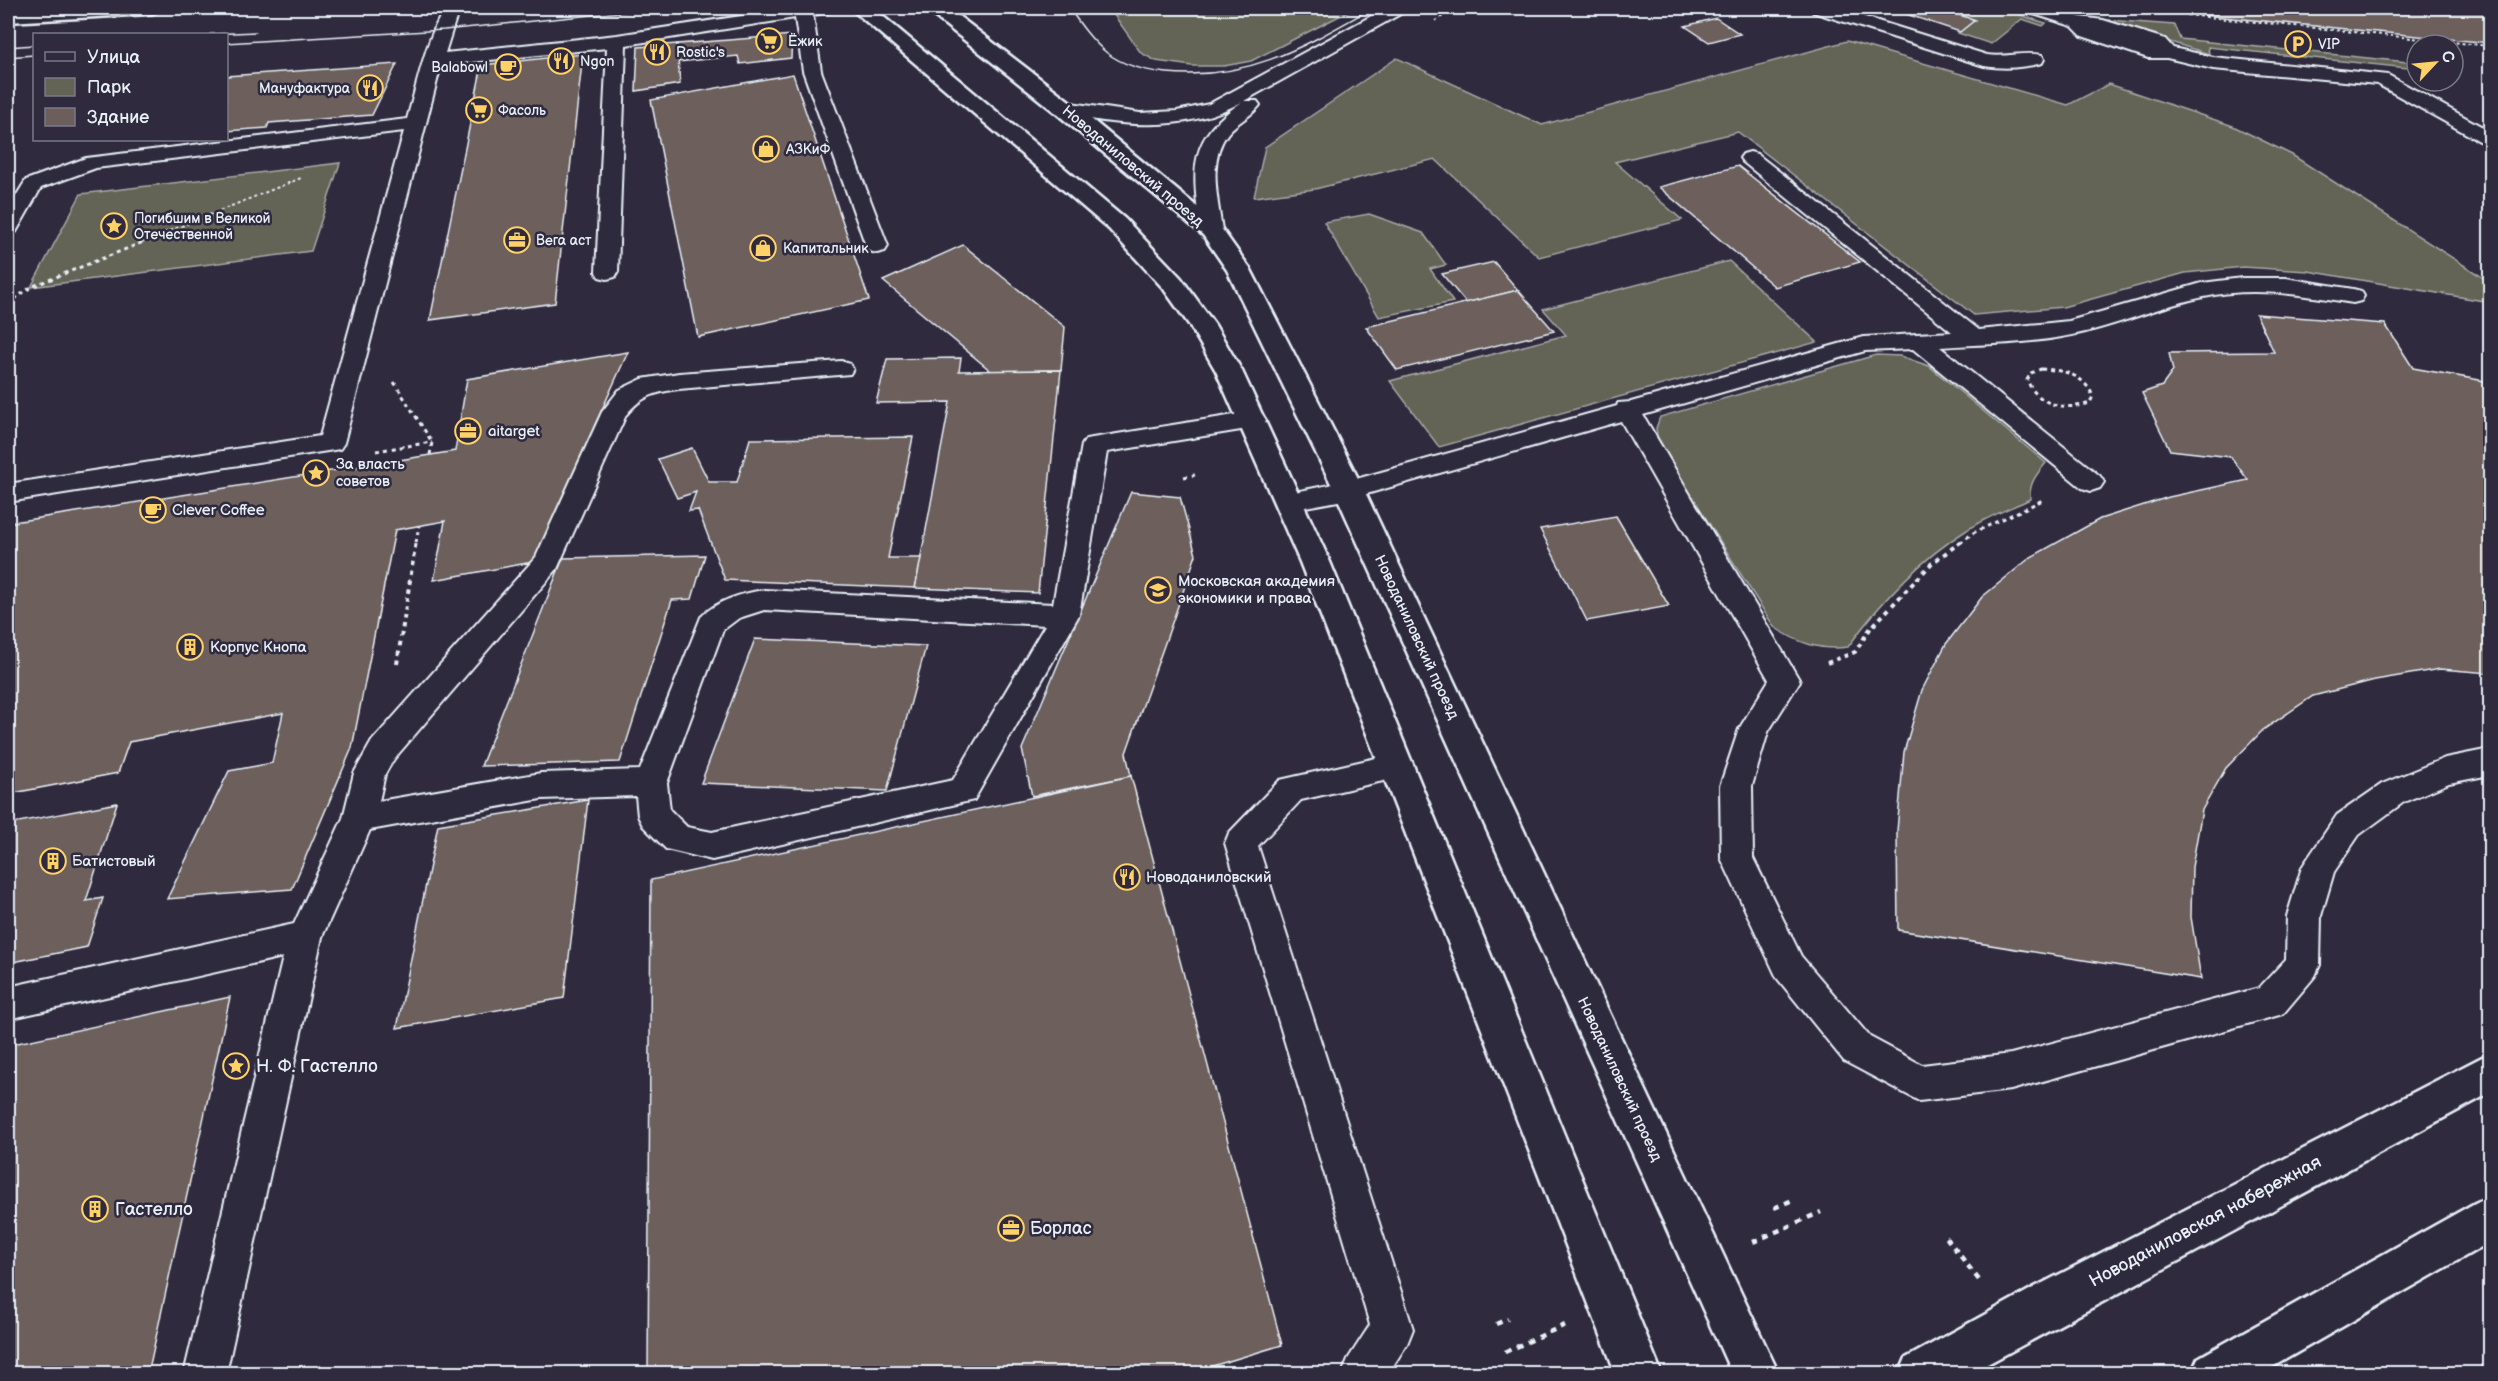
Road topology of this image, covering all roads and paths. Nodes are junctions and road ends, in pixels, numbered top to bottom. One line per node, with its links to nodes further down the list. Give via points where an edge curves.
1 (149, 8): 15 (street)
2 (454, 8): 19 (lane)
3 (824, 8): 13 (lane)
4 (862, 8): 36 (street, via 1117,224 1172,283 1202,325)
5 (936, 8): 20 (street, Новоданиловский проезд)
6 (1398, 8): 20 (lane, via 1199,114 1121,119)
7 (1421, 8): 26 (lane, via 1230,116 1216,132 1208,151 1205,174)
8 (1819, 8): 18 (lane, via 1984,60 2011,63)
9 (2033, 8): 22 (lane, via 2079,22 2088,32 2148,52 2167,52 2213,63 2381,79)
10 (2473, 8): 11 (path)
11 (2483, 8): 12 (path)
12 (2490, 9)
13 (803, 10): 16 (lane); 27 (lane, via 812,71)
14 (2185, 15): 17 (path)
15 (8, 16)
16 (617, 41): 19 (lane); 28 (lane)
17 (2490, 46)
18 (2035, 59)
19 (433, 60): 21 (lane)
20 (1065, 108): 26 (street, Новоданиловский проезд)
21 (416, 124): 25 (lane, via 93,162 33,184); 41 (lane, via 331,443)
22 (2490, 139)
23 (1750, 158): 31 (lane)
24 (307, 176): 30 (path, via 31,287)
25 (8, 227)
26 (1211, 230): 40 (street, Новоданиловский проезд, via 1255,298)
27 (877, 246)
28 (607, 272)
29 (2353, 296): 31 (lane, via 2286,285 2242,285 2202,290 2071,328)
30 (8, 304)
31 (1973, 338): 32 (lane)
32 (1917, 340): 35 (lane, via 1864,344); 39 (lane)
33 (841, 369): 50 (lane, via 679,381 651,385 628,396 615,412 547,562 383,750 370,773)
34 (2038, 397): 34 (path, via 2066,408 2090,403 2093,396 2090,387 2068,372 2041,369 2031,373 2027,380 2029,389)
35 (1627, 409): 40 (lane); 46 (lane)
36 (1253, 420): 42 (street); 44 (lane, via 1095,445)
37 (1195, 475): 38 (path)
38 (1184, 477)
39 (2091, 482): 46 (path, via 2029,505 1973,533 1916,579 1870,629 1855,652)
40 (1349, 490): 42 (lane); 63 (street, Новоданиловский проезд)
41 (8, 493)
42 (1289, 501): 48 (street)
43 (419, 525): 45 (path)
44 (1065, 615): 49 (lane, via 764,600 740,604 721,613 711,625); 49 (lane, via 963,791 712,846 678,839 654,816)
45 (396, 667)
46 (1785, 681): 47 (lane, via 1754,729 1736,786 1737,858 1789,967 1857,1049 1919,1083 2011,1072 2270,1002 2303,965 2304,916 2319,867 2348,825 2392,794 2445,771)
47 (2490, 762)
48 (1398, 766): 61 (lane, via 1291,789 1241,843 1392,1329); 62 (street)
49 (651, 783): 50 (lane, via 541,786)
50 (359, 818): 51 (lane)
51 (305, 938): 52 (lane); 60 (lane)
52 (8, 1003)
53 (2490, 1072): 64 (street, Новоданиловская набережная)
54 (1795, 1199): 55 (path)
55 (1774, 1209)
56 (2490, 1218): 65 (street)
57 (1508, 1319): 58 (path)
58 (1496, 1324)
59 (2490, 1362): 66 (path)
60 (205, 1374)
61 (1363, 1374)
62 (1639, 1374)
63 (1756, 1374)
64 (1922, 1374)
65 (2214, 1374)
66 (2472, 1374)

